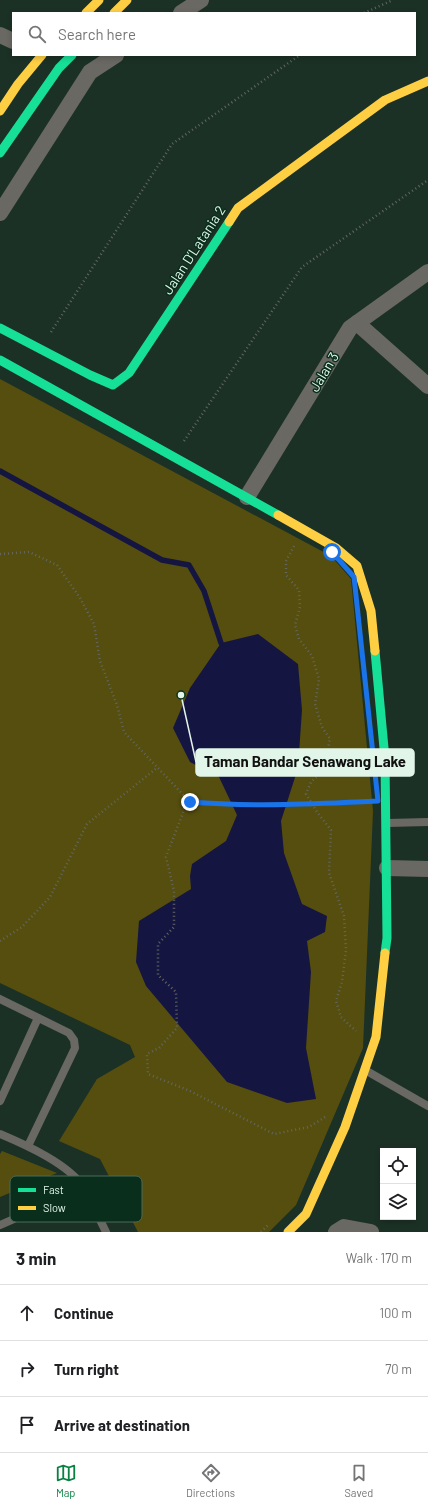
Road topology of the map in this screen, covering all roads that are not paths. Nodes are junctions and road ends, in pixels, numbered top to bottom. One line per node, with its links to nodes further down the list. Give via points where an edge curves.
1 (99, 0): 4 (street)
2 (127, 0): 5 (street)
3 (200, 0): 6 (street)
4 (87, 12)
5 (115, 12)
6 (182, 12)
7 (0, 34): 8 (street)
8 (12, 40)
9 (40, 56): 15 (street)
10 (42, 56): 13 (street)
11 (71, 56): 13 (street)
12 (114, 56): 17 (street, via 90,72)
13 (59, 68): 16 (street)
14 (428, 82): 20 (street, Jalan D’Latania 2, via 385,100 238,208 129,373 113,385)
15 (0, 111)
16 (0, 154)
17 (0, 213)
18 (428, 272): 19 (street, Jalan 3)
19 (357, 323): 22 (street); 23 (street, Jalan 3, via 350,328)
20 (0, 328)
21 (0, 360): 23 (street)
22 (428, 386)
23 (247, 497): 25 (street, via 336,548 357,566 371,611 386,759)
24 (428, 822): 25 (lane)
25 (386, 823): 26 (street)
26 (387, 868): 27 (street); 30 (street, via 387,938 376,1037)
27 (428, 869)
28 (0, 999): 29 (lane)
29 (38, 1018): 31 (lane); 34 (lane, via 69,1033 74,1040 75,1048)
30 (364, 1069): 32 (lane); 39 (street, via 346,1127 306,1214)
31 (0, 1101)
32 (428, 1106)
33 (0, 1134): 34 (lane)
34 (28, 1146): 35 (lane)
35 (74, 1176)
36 (10, 1221): 38 (lane)
37 (101, 1222): 40 (lane)
38 (0, 1225)
39 (293, 1230)
40 (106, 1232)
41 (336, 1232): 42 (street, via 344,1227)
42 (371, 1232)

